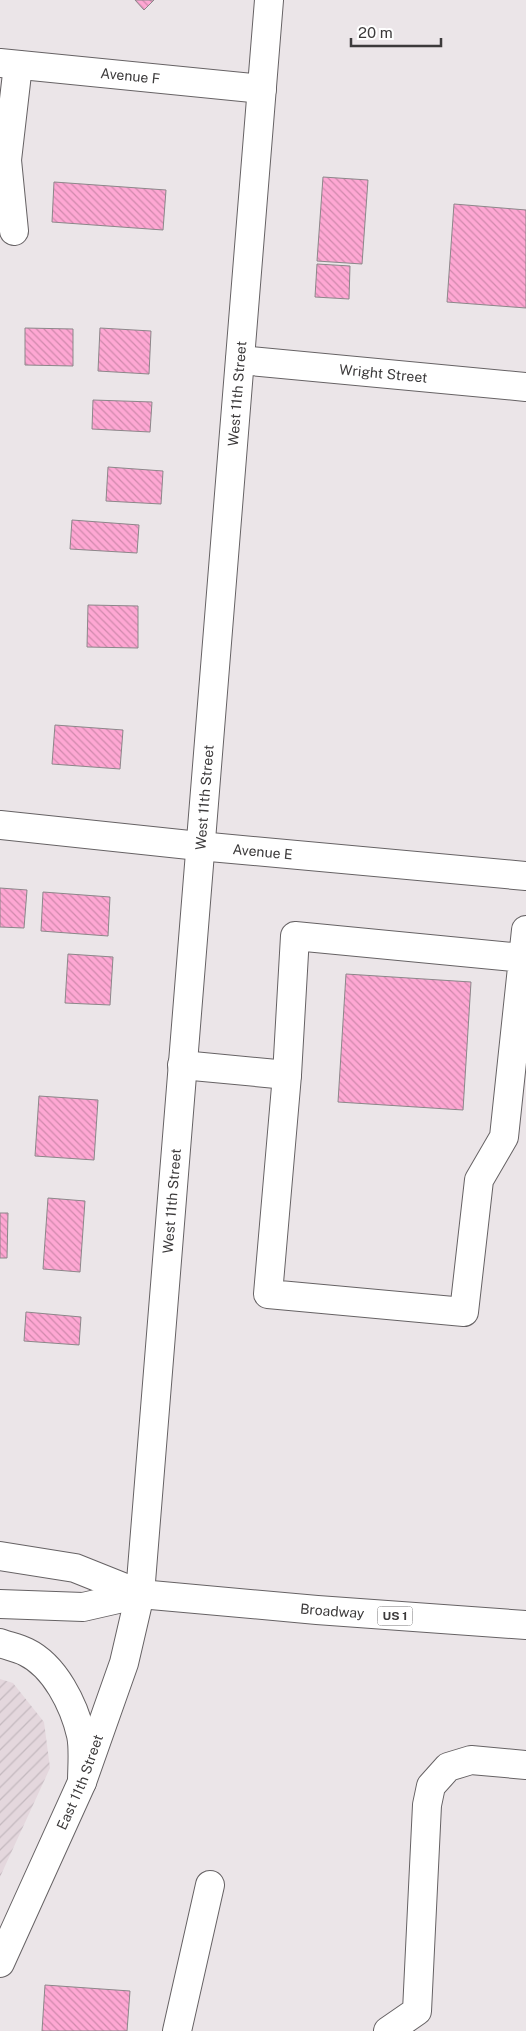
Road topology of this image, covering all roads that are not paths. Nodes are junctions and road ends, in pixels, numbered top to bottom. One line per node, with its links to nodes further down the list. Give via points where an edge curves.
1 (269, 0): 3 (street, West 11th Street)
2 (9, 64): 3 (street, Avenue F); 4 (street, via 7,160)
3 (262, 90): 5 (street, West 11th Street)
4 (14, 231)
5 (240, 360): 6 (street, Wright Street); 8 (street, West 11th Street)
6 (526, 388)
7 (0, 825): 8 (street, Avenue E)
8 (199, 846): 9 (street, Avenue E); 12 (street, West 11th Street)
9 (526, 876)
10 (526, 930): 11 (street)
11 (523, 958): 13 (street, via 295,936); 13 (street, via 504,1137 479,1180 464,1312 268,1294)
12 (182, 1065): 13 (street); 15 (street, West 11th Street)
13 (287, 1075)
14 (0, 1556): 15 (street, Broadway / US 1, via 75,1568)
15 (140, 1594): 16 (street, Broadway / US 1, via 84,1607); 17 (street, Broadway / US 1); 20 (street, East 11th Street, via 124,1663)
16 (0, 1604)
17 (526, 1625)
18 (0, 1643): 20 (street, via 27,1653 49,1670 59,1686 81,1736)
19 (526, 1765): 24 (street, via 471,1760 448,1767 431,1786 427,1805 417,2011)
20 (82, 1782): 22 (street, East 11th Street)
21 (210, 1885): 23 (street)
22 (0, 1964)
23 (178, 2031)
24 (388, 2031)

